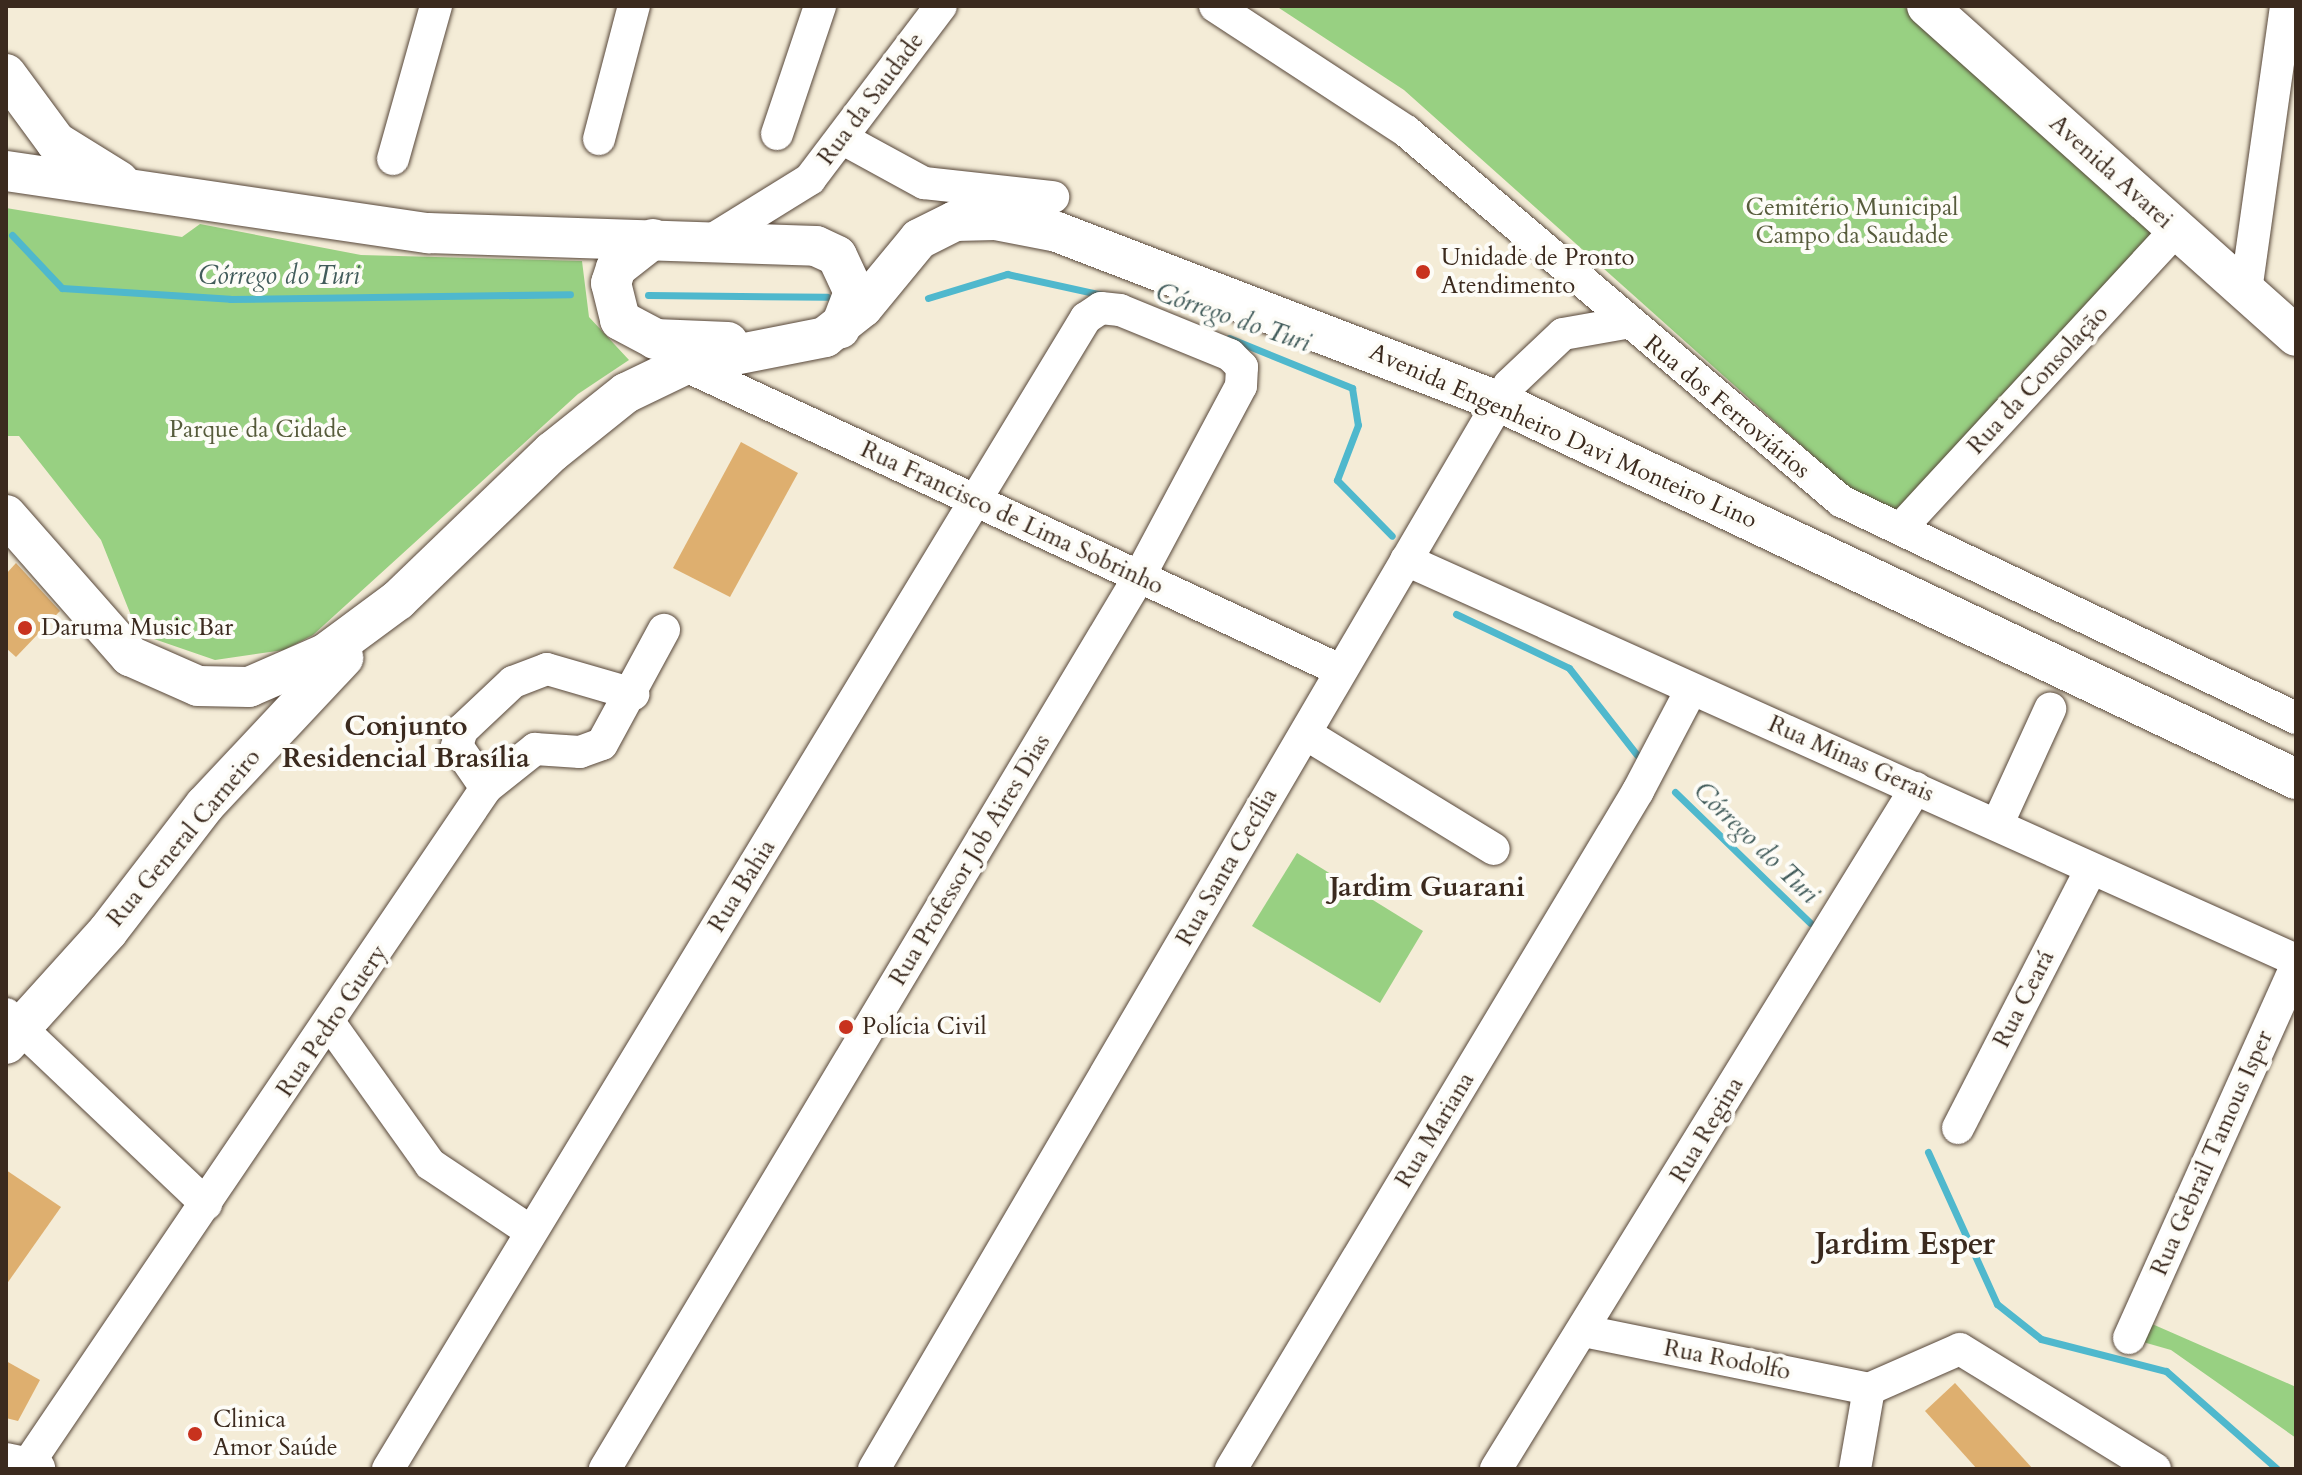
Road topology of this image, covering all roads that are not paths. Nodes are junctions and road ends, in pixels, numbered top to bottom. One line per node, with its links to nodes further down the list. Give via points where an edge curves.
1 (436, 6): 15 (street)
2 (634, 6): 13 (street)
3 (820, 6): 12 (street)
4 (941, 6): 14 (street, Rua da Saudade)
5 (1215, 6): 23 (street, Rua dos Ferroviários, via 1406,131)
6 (2286, 6): 9 (street)
7 (1939, 10): 19 (main road, Avenida Avarei)
8 (2296, 28): 9 (street)
9 (2277, 70): 11 (street)
10 (6, 74): 17 (main road, via 56,142)
11 (2284, 117): 22 (street)
12 (777, 134)
13 (599, 139)
14 (845, 140): 18 (street, via 924,183); 20 (street, Rua da Saudade, via 792,195)
15 (393, 159)
16 (6, 171): 17 (main road)
17 (143, 194): 21 (main road, via 428,233)
18 (1053, 197)
19 (2175, 231): 22 (main road, Avenida Avarei); 32 (street, Rua da Consolação)
20 (715, 238): 21 (main road); 24 (main road, via 827,249 854,292)
21 (653, 239): 26 (main road, via 616,268 611,283 620,320 630,330 655,339)
22 (2246, 291): 25 (main road, Avenida Avarei)
23 (1625, 323): 29 (street, Rua Santa Cecília, via 1582,327 1544,344); 32 (street, Rua dos Ferroviários, via 1841,501)
24 (840, 328): 26 (main road); 29 (main road, Avenida Engenheiro Davi Monteiro Lino, via 919,239 955,221 996,220 1057,232)
25 (2296, 336)
26 (781, 344): 27 (main road)
27 (684, 365): 30 (street, Rua Francisco de Lima Sobrinho); 35 (main road, via 586,423)
28 (1242, 367): 30 (street, Rua Bahia, via 1230,355 1101,308 1086,318); 34 (street, Rua Professor Job Aires Dias, via 1241,386)
29 (1500, 402): 33 (street, Rua Santa Cecília); 43 (main road, Avenida Engenheiro Davi Monteiro Lino)
30 (978, 503): 34 (street, Rua Francisco de Lima Sobrinho); 55 (street, Rua Bahia)
31 (9, 525): 35 (main road, via 130,656 198,686 249,687 289,675)
32 (1901, 528): 41 (street, Rua dos Ferroviários)
33 (1406, 560): 37 (street, Rua Santa Cecília); 38 (street, Rua Minas Gerais)
34 (1139, 577): 37 (street, Rua Francisco de Lima Sobrinho); 61 (street, Rua Professor Job Aires Dias)
35 (398, 600): 52 (main road, Rua General Carneiro, via 205,805)
36 (664, 630): 39 (street, Rua Pedro Guery)
37 (1340, 670): 42 (street, Rua Santa Cecília)
38 (1691, 690): 45 (street, Rua Minas Gerais); 63 (street, Rua Mariana, via 1638,791)
39 (633, 694): 44 (street, Rua Pedro Guery, via 602,744 580,752 535,749); 44 (street, via 547,669 513,682 462,730 457,746)
40 (2050, 709): 46 (street)
41 (2296, 718)
42 (1306, 734): 47 (street); 62 (street, Rua Santa Cecília)
43 (2296, 779)
44 (486, 788): 51 (street, Rua Pedro Guery)
45 (1916, 788): 46 (street, Rua Minas Gerais); 56 (street, Rua Regina)
46 (1997, 825): 48 (street, Rua Minas Gerais)
47 (1494, 849)
48 (2091, 869): 49 (street, Rua Minas Gerais); 53 (street, Rua Ceará)
49 (2296, 960)
50 (2296, 967): 57 (street, Rua Gebrail Tamous Isper)
51 (331, 1025): 54 (street, Rua Pedro Guery); 55 (street, via 430,1164)
52 (11, 1029): 54 (street)
53 (1958, 1128)
54 (206, 1204): 59 (street, Rua Pedro Guery)
55 (530, 1231): 60 (street, Rua Bahia)
56 (1584, 1331): 58 (street, Rua Rodolfo); 64 (street, Rua Regina)
57 (2129, 1338)
58 (1869, 1389): 65 (street); 66 (street, via 1960,1349)
59 (22, 1466)
60 (388, 1469)
61 (605, 1469)
62 (874, 1469)
63 (1231, 1469)
64 (1496, 1469)
65 (1855, 1469)
66 (2155, 1469)

